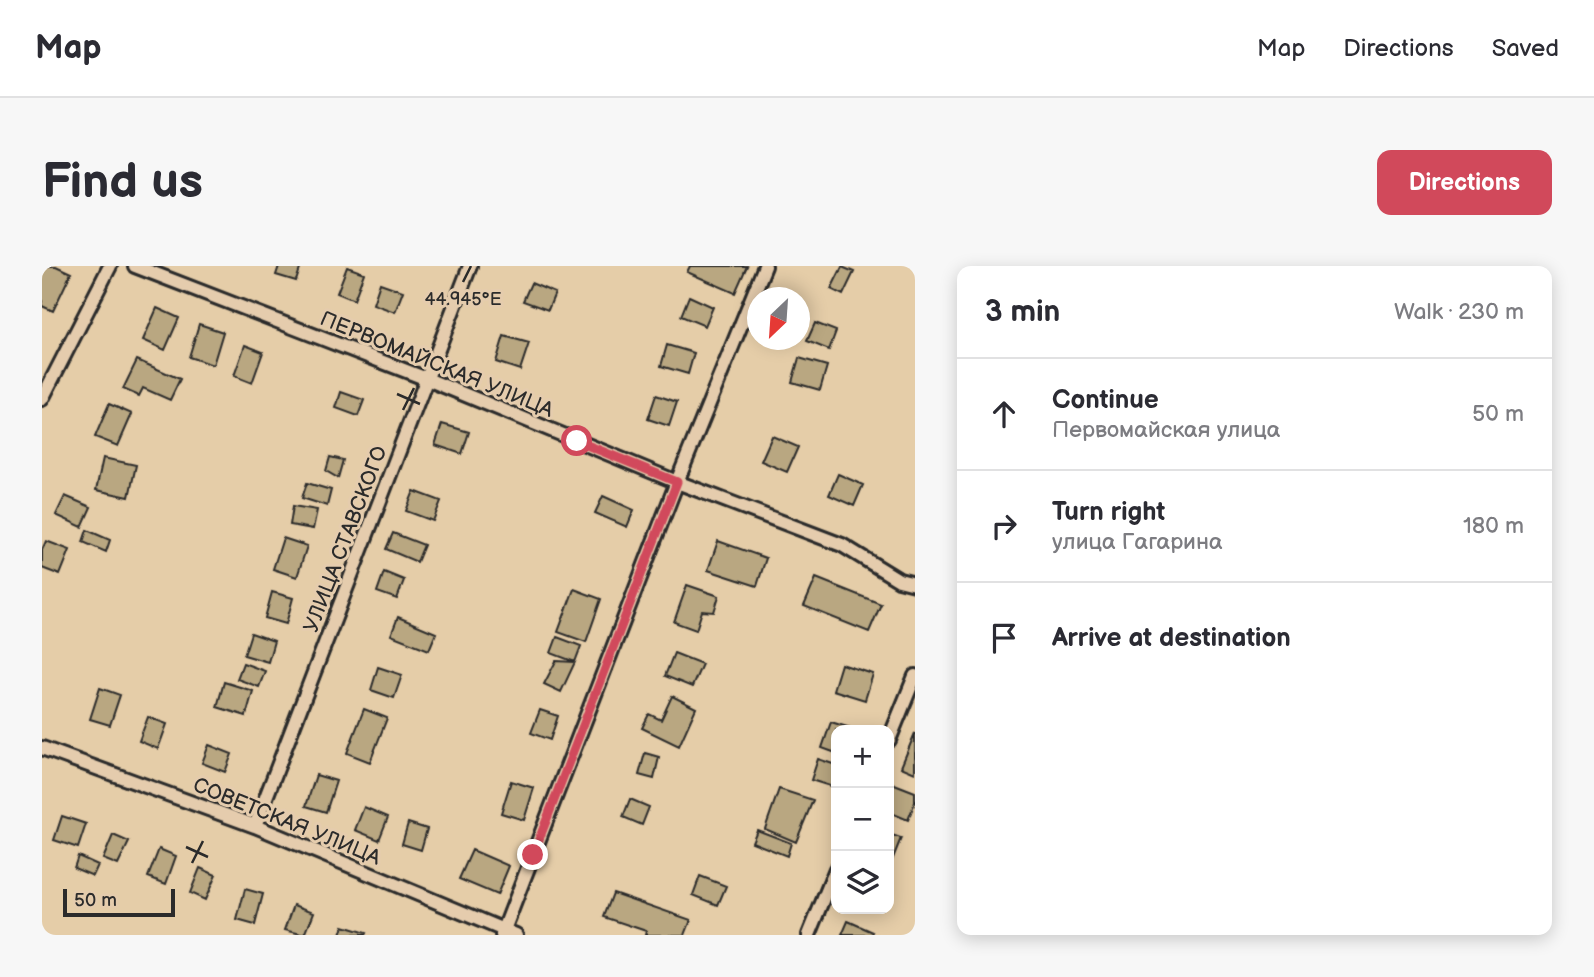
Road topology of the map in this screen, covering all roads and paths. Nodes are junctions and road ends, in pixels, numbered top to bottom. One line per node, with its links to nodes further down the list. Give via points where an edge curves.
1 (110, 266): 6 (street)
2 (135, 266): 5 (street, ПЕРВОМАЙСКАЯ УЛИЦА)
3 (470, 266): 5 (street, УЛИЦА СТАВСКОГО)
4 (765, 266): 7 (street)
5 (427, 379): 7 (street, ПЕРВОМАЙСКАЯ УЛИЦА); 12 (street, УЛИЦА СТАВСКОГО)
6 (42, 399)
7 (677, 482): 8 (street, ПЕРВОМАЙСКАЯ УЛИЦА, via 842,545 899,580); 14 (street)
8 (915, 584)
9 (915, 676): 10 (street)
10 (894, 728)
11 (42, 748): 12 (street, СОВЕТСКАЯ УЛИЦА)
12 (255, 826): 14 (street, СОВЕТСКАЯ УЛИЦА)
13 (831, 881): 15 (street)
14 (508, 933)
15 (809, 935)

